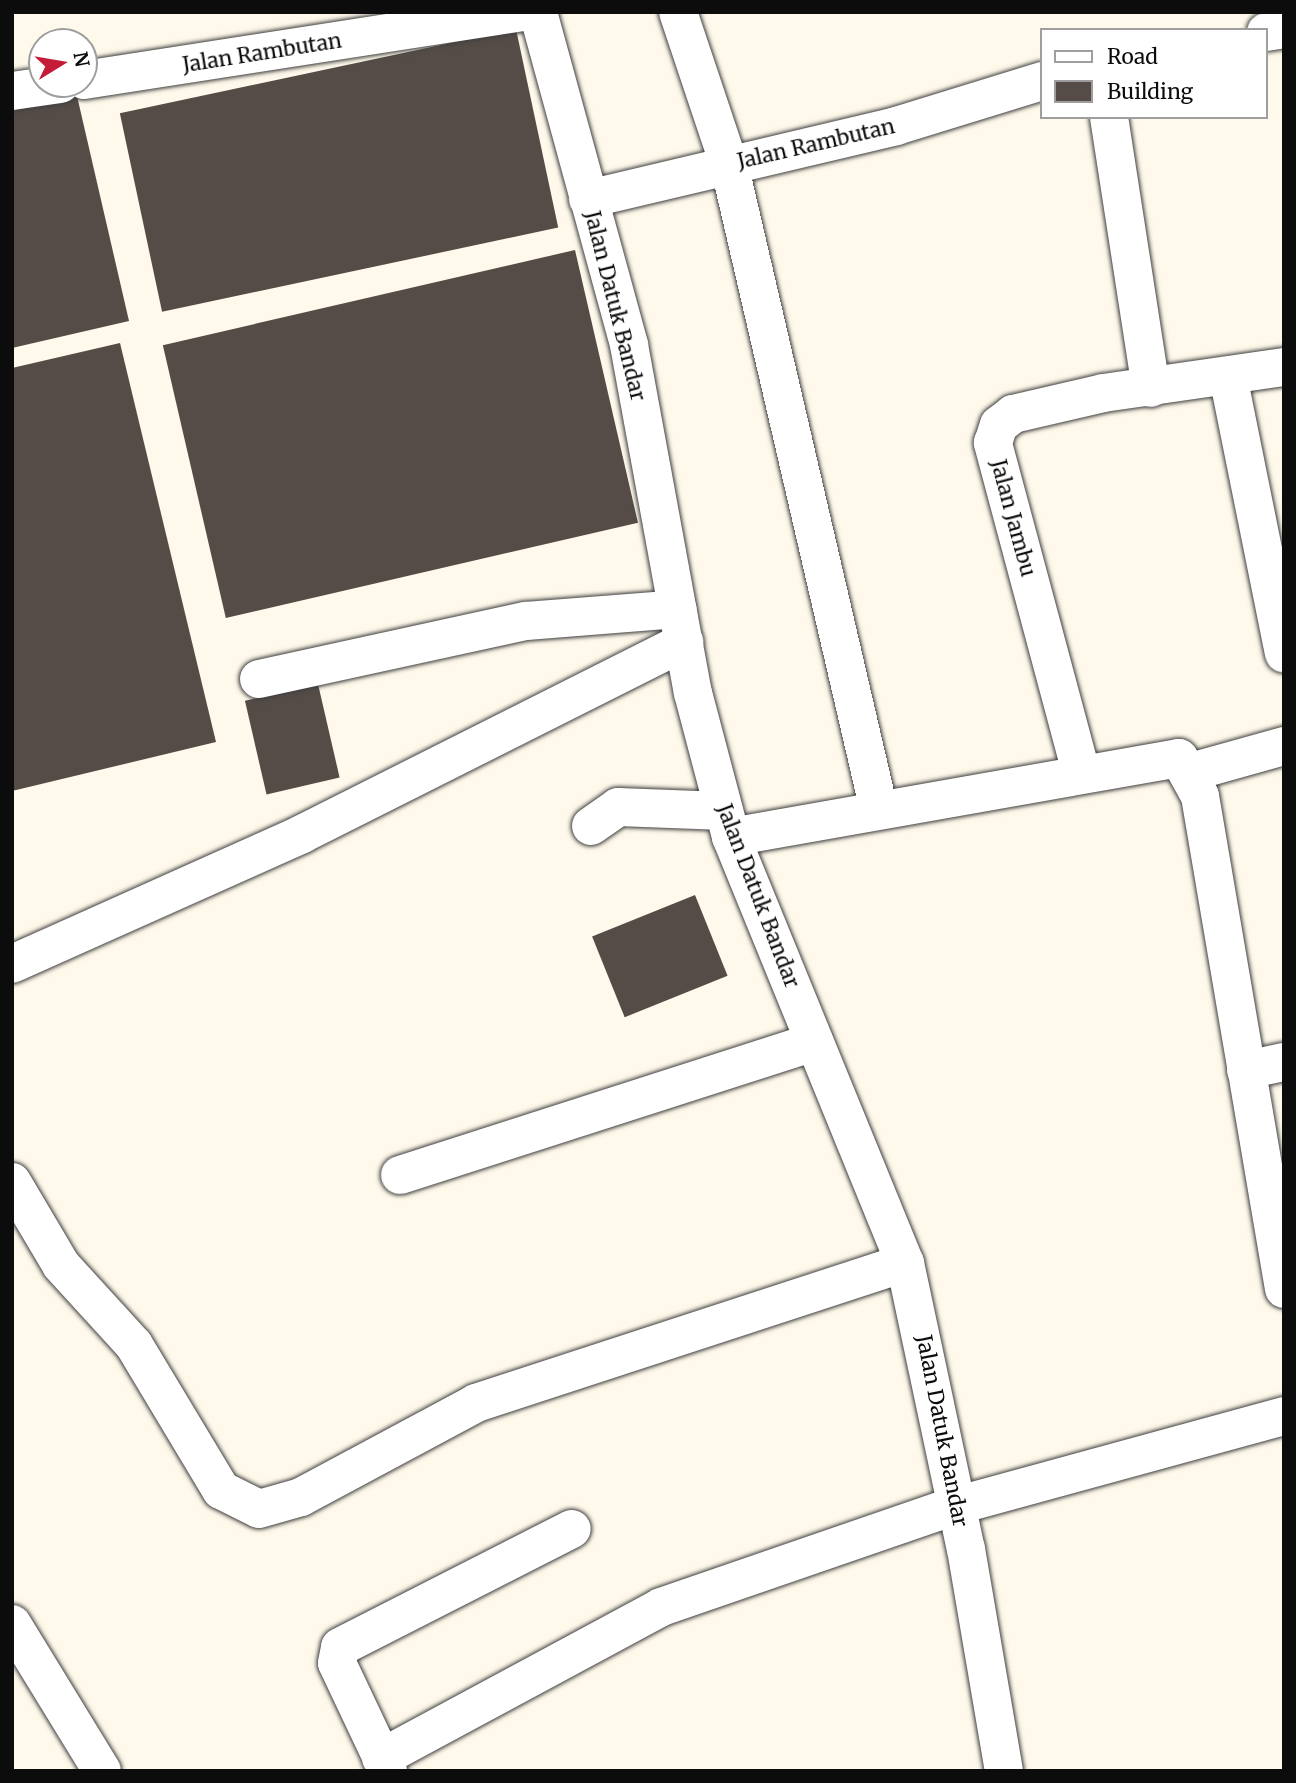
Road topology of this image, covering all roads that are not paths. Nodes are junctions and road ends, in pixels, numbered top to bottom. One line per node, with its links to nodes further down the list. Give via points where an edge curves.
1 (522, 12): 4 (street, Jalan Rambutan)
2 (538, 12): 8 (street, Jalan Datuk Bandar)
3 (678, 12): 7 (street)
4 (98, 78)
5 (1040, 82): 7 (street, Jalan Rambutan, via 896,126)
6 (1109, 119): 11 (street)
7 (729, 163): 8 (street, Jalan Rambutan); 18 (street)
8 (588, 199): 12 (street, Jalan Datuk Bandar, via 629,345)
9 (1284, 367): 10 (street, Jalan Jambu)
10 (1228, 376): 11 (street, Jalan Jambu); 13 (street)
11 (1151, 388): 16 (street, Jalan Jambu, via 1013,414 999,425 993,443)
12 (681, 626): 14 (street, via 526,621); 19 (street, Jalan Datuk Bandar); 21 (street, via 302,834)
13 (1284, 653)
14 (259, 679)
15 (1284, 746): 17 (street)
16 (1081, 772): 17 (street, via 1168,755); 18 (street)
17 (1191, 772): 24 (street)
18 (879, 810): 19 (street)
19 (728, 824): 20 (street, via 618,807); 22 (street, Jalan Datuk Bandar)
20 (591, 826)
21 (12, 964)
22 (814, 1042): 25 (street); 27 (street, Jalan Datuk Bandar)
23 (1284, 1062): 24 (street)
24 (1246, 1070): 28 (street)
25 (400, 1175)
26 (12, 1182): 27 (street, via 61,1265 134,1345 221,1490 259,1509 301,1497 476,1403)
27 (905, 1263): 30 (street, Jalan Datuk Bandar)
28 (1284, 1289)
29 (1284, 1416): 30 (street)
30 (955, 1506): 33 (street, via 661,1607); 35 (street, Jalan Datuk Bandar)
31 (572, 1529): 33 (street, via 340,1647 337,1663)
32 (12, 1624): 34 (street)
33 (385, 1764)
34 (102, 1771)
35 (1004, 1771)

